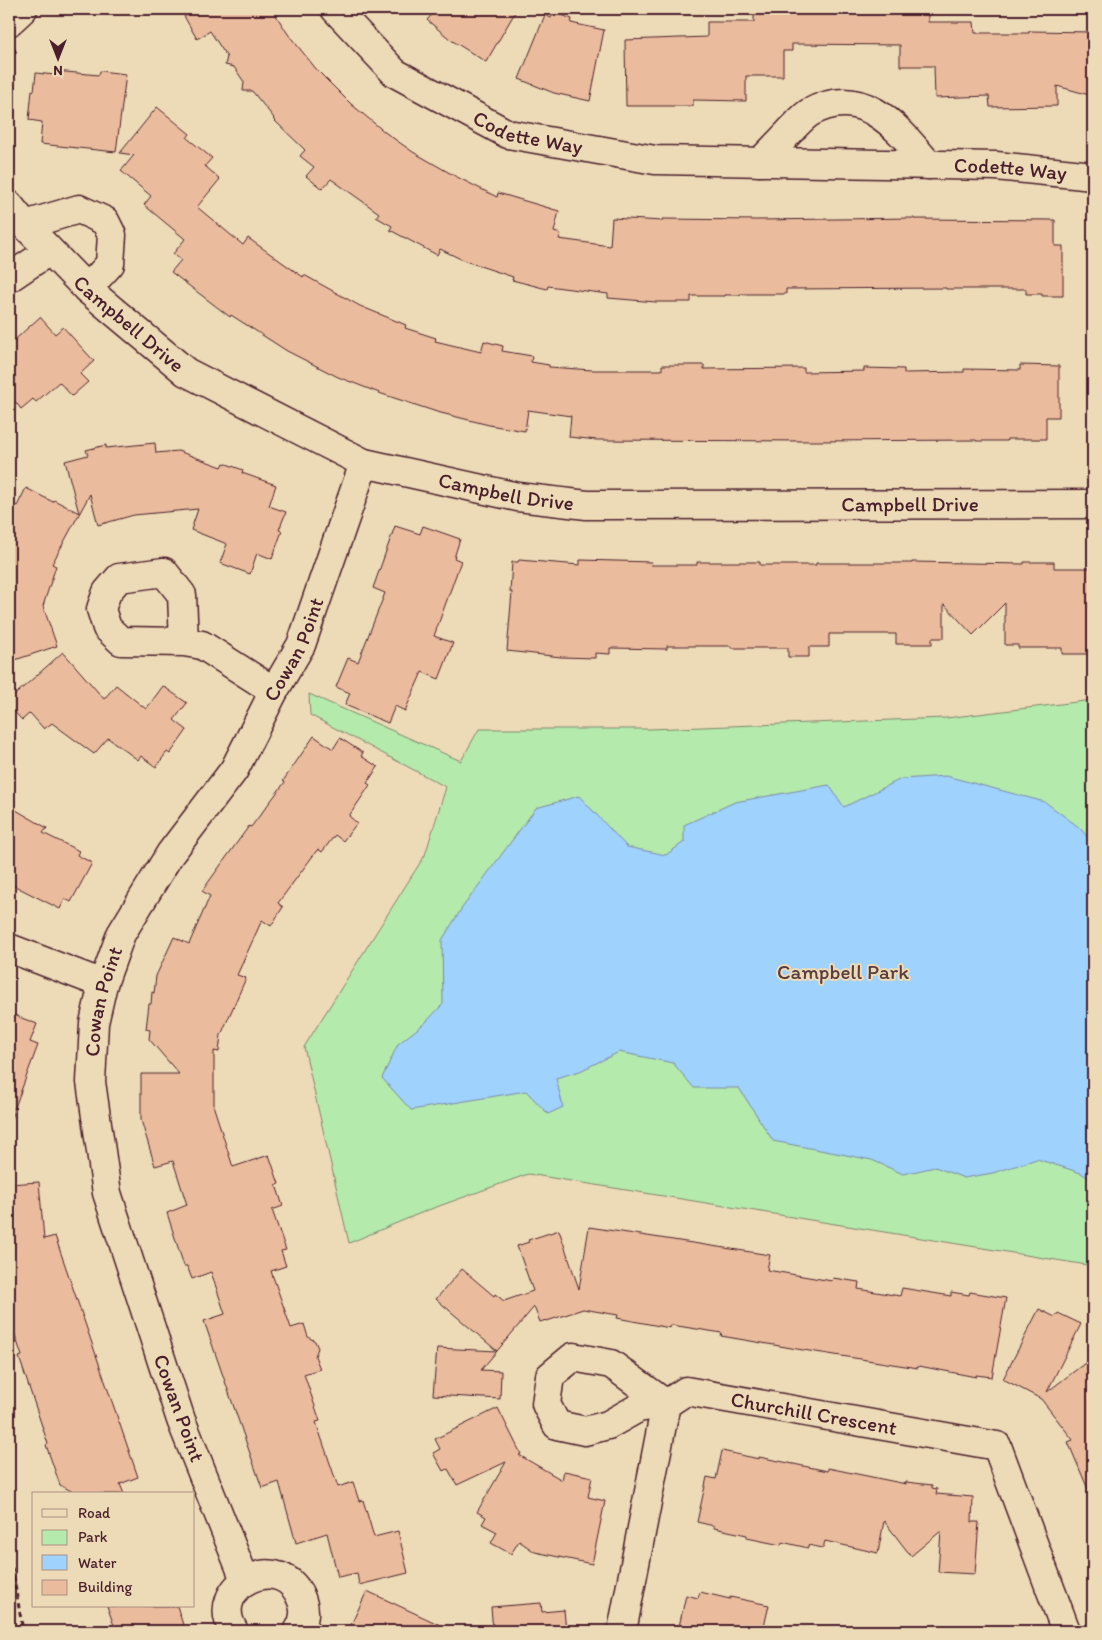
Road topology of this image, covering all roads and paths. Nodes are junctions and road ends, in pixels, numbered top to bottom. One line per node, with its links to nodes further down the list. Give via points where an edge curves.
1 (23, 9): 3 (street)
2 (335, 9): 6 (street, Codette Way, via 394,73 508,134 655,160)
3 (9, 22)
4 (9, 42): 5 (path, via 16,53)
5 (9, 58)
6 (760, 162): 7 (street, Codette Way); 7 (street, Codette Way, via 808,114 830,105 845,104 866,107 889,121)
7 (929, 165): 8 (street, Codette Way, via 996,166)
8 (1093, 176)
9 (17, 215): 10 (street, Campbell Drive); 12 (street, via 79,208 105,221 112,235 110,264)
10 (50, 251): 11 (street); 12 (street, Campbell Drive)
11 (9, 278)
12 (87, 289): 13 (street, Campbell Drive, via 186,372)
13 (364, 463): 14 (street, Campbell Drive, via 518,497 587,505); 16 (street, Cowan Point, via 300,645)
14 (1093, 504)
15 (184, 642): 16 (street, via 202,645)
16 (274, 691): 18 (street, Cowan Point, via 234,770 170,854 121,934)
17 (9, 948): 18 (street)
18 (104, 984): 20 (street, Cowan Point, via 94,1023 91,1082 107,1193 181,1420)
19 (9, 1550): 21 (path)
20 (245, 1580): 22 (street, via 230,1600 228,1613); 23 (street, via 268,1574 291,1583 303,1604 304,1616)
21 (23, 1631)
22 (234, 1631)
23 (298, 1631)
24 (622, 1631): 25 (street, Churchill Crescent, via 666,1404 686,1391 997,1446)
25 (1066, 1631)

